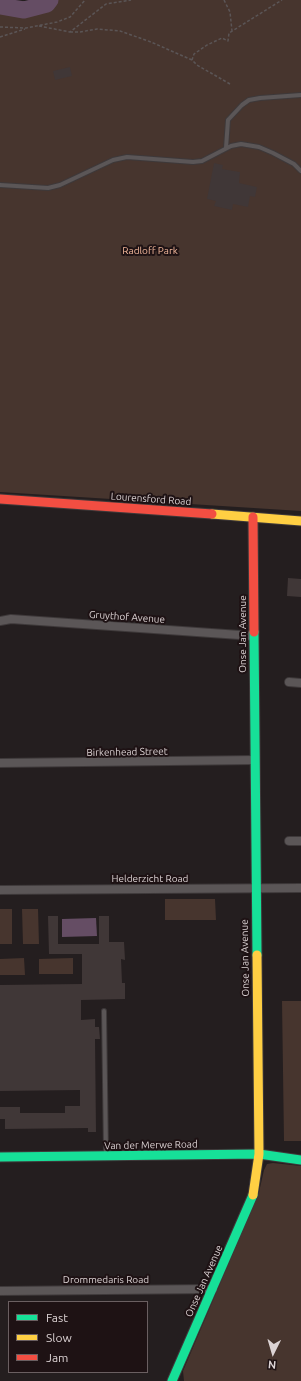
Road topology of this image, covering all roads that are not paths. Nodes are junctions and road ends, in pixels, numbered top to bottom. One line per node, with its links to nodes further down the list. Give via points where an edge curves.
1 (301, 95): 2 (lane, via 249,100 228,120)
2 (226, 148): 3 (lane, via 241,144 259,147); 4 (lane, via 202,161 193,162 120,158 48,188)
3 (301, 170)
4 (0, 185)
5 (0, 499): 6 (street, Lourensford Road)
6 (252, 517): 7 (street, Lourensford Road); 9 (street, Onse Jan Avenue)
7 (301, 521)
8 (0, 621): 9 (street, Gruythof Avenue, via 11,619)
9 (254, 636): 12 (street, Onse Jan Avenue)
10 (289, 682): 11 (street)
11 (301, 683)
12 (254, 760): 13 (street, Birkenhead Street); 16 (street, Onse Jan Avenue)
13 (0, 763)
14 (289, 841): 15 (street)
15 (301, 841)
16 (256, 888): 17 (street, Helderzicht Road); 18 (street, Helderzicht Road); 20 (street, Onse Jan Avenue)
17 (301, 888)
18 (0, 890)
19 (104, 1011): 21 (lane)
20 (259, 1154): 21 (street, Van der Merwe Road); 23 (street, Van der Merwe Road); 24 (street, Onse Jan Avenue, via 252,1198)
21 (106, 1156): 22 (street, Van der Merwe Road)
22 (0, 1157)
23 (301, 1160)
24 (212, 1289): 25 (street, Drommedaris Road); 26 (street, Onse Jan Avenue)
25 (0, 1291)
26 (172, 1381)

